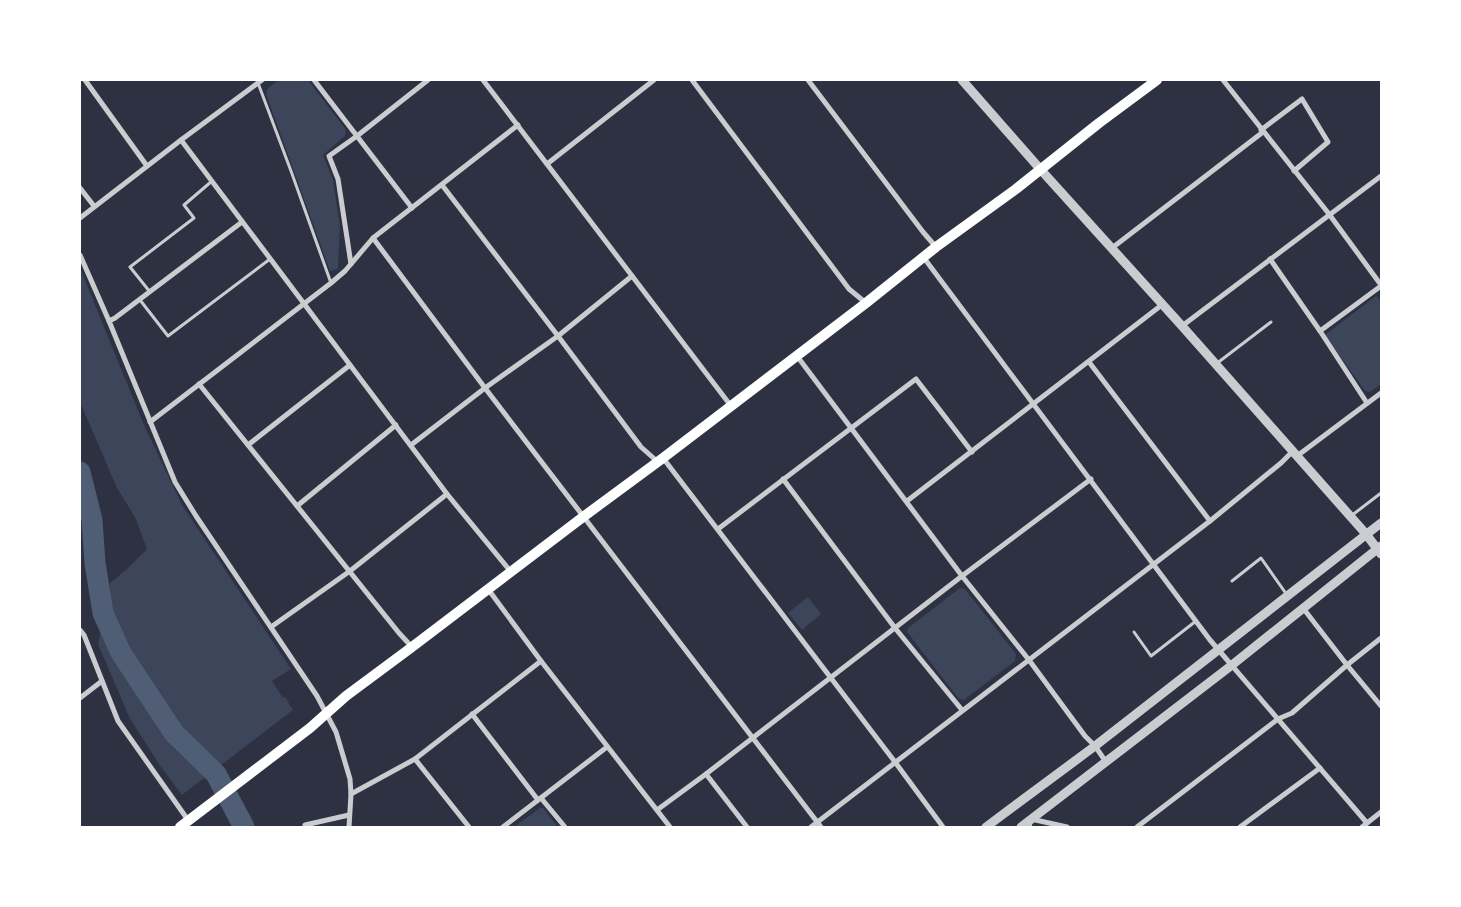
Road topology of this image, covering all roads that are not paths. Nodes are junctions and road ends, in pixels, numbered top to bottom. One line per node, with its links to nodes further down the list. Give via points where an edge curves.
1 (84, 80): 17 (street)
2 (314, 80): 14 (street)
3 (428, 80): 14 (street)
4 (483, 80): 12 (street)
5 (654, 80): 16 (street)
6 (692, 80): 43 (street, via 849,289)
7 (808, 80): 30 (street)
8 (962, 80): 18 (street)
9 (1157, 80): 18 (main road)
10 (1223, 80): 13 (street)
11 (258, 81): 15 (street); 38 (lane)
12 (518, 125): 16 (street); 22 (street)
13 (1262, 131): 19 (street); 19 (street, via 1302,98 1328,142); 31 (street)
14 (357, 136): 25 (street); 36 (street, via 329,156 338,180)
15 (181, 140): 17 (street); 21 (street)
16 (547, 164): 37 (street)
17 (147, 166): 24 (street)
18 (1041, 170): 30 (main road); 31 (street)
19 (1294, 171): 26 (street)
20 (1381, 176): 26 (street)
21 (212, 181): 28 (street); 40 (lane, via 184,205 194,218 130,267)
22 (442, 185): 25 (street); 49 (street)
23 (80, 188): 24 (street)
24 (94, 206): 27 (street)
25 (412, 208): 29 (street)
26 (1329, 214): 35 (street); 39 (street)
27 (80, 218)
28 (242, 222): 33 (street); 40 (street)
29 (373, 238): 36 (street); 55 (street)
30 (936, 247): 34 (main road)
31 (1112, 248): 44 (street)
32 (80, 255): 45 (street)
33 (270, 258): 41 (lane, via 168,336); 42 (street)
34 (924, 258): 43 (main road); 58 (street)
35 (1270, 260): 47 (street); 48 (street)
36 (351, 264): 38 (street)
37 (632, 276): 49 (street); 59 (street)
38 (331, 283): 42 (street)
39 (1381, 285): 48 (street)
40 (150, 292): 41 (street)
41 (140, 300): 45 (street)
42 (304, 303): 52 (street); 54 (street)
43 (866, 303): 50 (main road)
44 (1163, 304): 47 (street); 51 (street)
45 (109, 321): 60 (street)
46 (1271, 322): 53 (lane)
47 (1182, 326): 53 (street)
48 (1320, 331): 57 (street)
49 (558, 336): 55 (street); 67 (street, via 641,447)
50 (796, 356): 59 (main road); 62 (street)
51 (1089, 362): 58 (street); 76 (street)
52 (350, 365): 61 (street); 63 (street)
53 (1216, 365): 66 (street)
54 (199, 384): 60 (street); 63 (street)
55 (485, 388): 64 (street); 74 (street)
56 (1381, 393): 57 (street)
57 (1367, 403): 66 (street)
58 (1034, 404): 65 (street); 69 (street)
59 (731, 406): 67 (main road)
60 (150, 422): 90 (street, via 175,482)
61 (396, 425): 64 (street); 73 (street)
62 (851, 427): 65 (street, via 916,379); 68 (street); 72 (street)
63 (248, 445): 73 (street)
64 (411, 445): 71 (street)
65 (972, 452): 72 (street)
66 (1295, 454): 75 (street); 76 (street)
67 (660, 460): 74 (main road); 78 (street)
68 (782, 479): 78 (street); 91 (street)
69 (1090, 479): 81 (street); 84 (street)
70 (1381, 493): 75 (lane)
71 (448, 494): 82 (street); 83 (street)
72 (907, 501): 84 (street)
73 (296, 506): 82 (street)
74 (583, 516): 83 (main road); 109 (street)
75 (1350, 517): 79 (street)
76 (1210, 521): 81 (street)
77 (1381, 523): 79 (street)
78 (718, 529): 101 (street)
79 (1366, 534): 80 (street); 87 (street)
80 (1380, 550): 88 (street)
81 (1154, 563): 89 (street); 97 (street)
82 (350, 571): 90 (street); 95 (street)
83 (511, 572): 86 (main road)
84 (962, 576): 91 (street); 97 (street)
85 (1232, 581): 87 (lane, via 1261,558)
86 (488, 589): 95 (main road); 98 (street)
87 (1288, 595): 96 (street)
88 (1302, 607): 99 (street); 100 (street)
89 (1196, 621): 93 (lane, via 1151,656); 96 (street)
90 (271, 627): 106 (street)
91 (896, 628): 101 (street); 105 (street)
92 (80, 630): 102 (street)
93 (1134, 632)
94 (1381, 638): 100 (street)
95 (412, 647): 106 (main road)
96 (1218, 650): 99 (street); 110 (street)
97 (1029, 660): 105 (street); 110 (street)
98 (541, 661): 107 (street); 111 (street)
99 (1232, 665): 108 (street); 114 (street)
100 (1347, 665): 104 (street); 108 (street, via 1292,712)
101 (830, 678): 109 (street); 113 (street)
102 (102, 681): 103 (street); 123 (street, via 118,721)
103 (80, 698)
104 (1381, 706)
105 (962, 710): 113 (street)
106 (326, 713): 117 (street, via 336,732 350,779); 123 (main road)
107 (472, 714): 112 (street); 118 (street)
108 (1278, 719): 115 (street); 139 (street)
109 (752, 738): 116 (street); 122 (street)
110 (1095, 746): 114 (street); 136 (street)
111 (607, 747): 118 (street); 119 (street)
112 (415, 759): 117 (street); 128 (street)
113 (895, 762): 122 (street); 135 (street)
114 (1106, 762): 124 (street)
115 (1320, 768): 125 (street); 140 (street)
116 (706, 774): 119 (street); 132 (street)
117 (351, 794): 121 (street)
118 (540, 799): 129 (street); 130 (street)
119 (657, 810): 131 (street)
120 (1381, 812): 125 (street)
121 (349, 815): 126 (street); 127 (street)
122 (817, 822): 133 (street); 134 (street)
123 (187, 823)
124 (1030, 823): 137 (street); 138 (street)
125 (1367, 823): 141 (street)
126 (306, 827)
127 (349, 827)
128 (469, 827)
129 (503, 827)
130 (564, 827)
131 (670, 827)
132 (747, 827)
133 (810, 827)
134 (821, 827)
135 (943, 827)
136 (986, 827)
137 (1021, 827)
138 (1067, 827)
139 (1137, 827)
140 (1240, 827)
141 (1362, 827)

